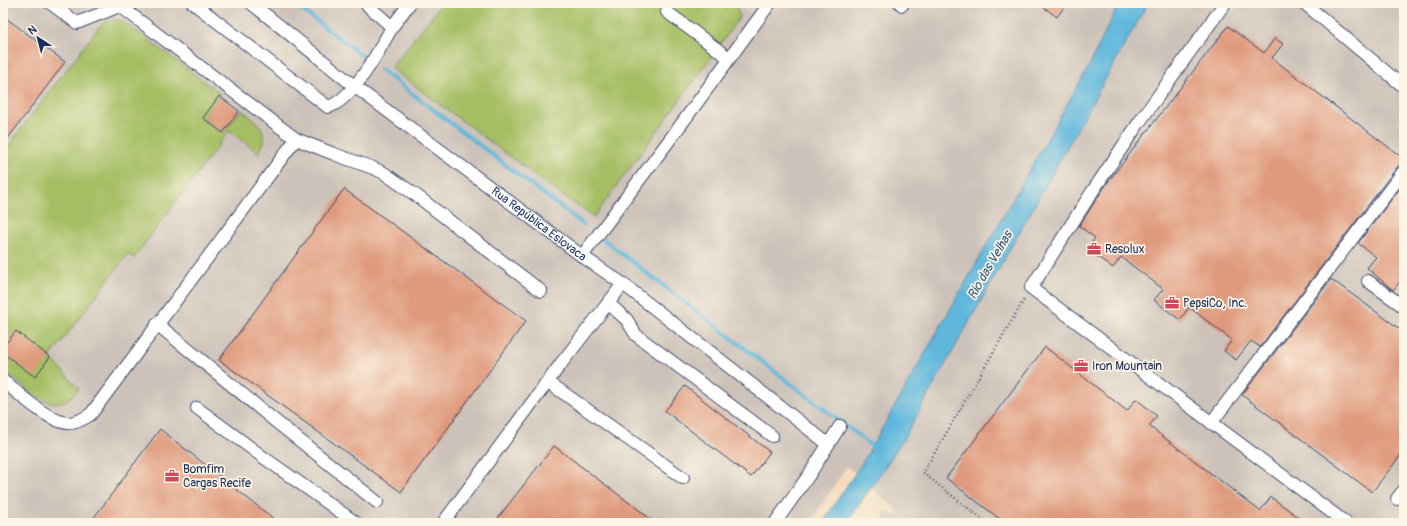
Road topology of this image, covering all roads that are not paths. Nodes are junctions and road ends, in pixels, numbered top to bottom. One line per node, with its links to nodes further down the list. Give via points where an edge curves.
1 (50, 3): 9 (lane, via 77,23)
2 (193, 3): 13 (lane, via 328,107 345,97)
3 (251, 3): 13 (lane, Rua República Eslovaca)
4 (365, 3): 11 (lane)
5 (410, 3): 11 (lane)
6 (770, 3): 12 (lane)
7 (1225, 3): 27 (lane, via 1138,124 1031,288)
8 (1304, 3): 14 (lane)
9 (118, 4): 15 (lane)
10 (667, 12): 12 (lane)
11 (392, 27): 13 (lane)
12 (729, 58): 17 (lane)
13 (354, 86): 17 (lane, Rua República Eslovaca)
14 (1404, 87)
15 (296, 139): 20 (lane, via 384,173); 23 (lane)
16 (1404, 171): 27 (lane)
17 (582, 256): 19 (lane, Rua República Eslovaca)
18 (1368, 281): 22 (lane)
19 (622, 284): 21 (lane); 30 (lane, Rua República Eslovaca)
20 (541, 291)
21 (608, 303): 25 (lane); 29 (lane, via 627,320 636,336)
22 (1404, 307)
23 (157, 324): 24 (lane, via 95,410 80,421 69,423 56,420); 32 (lane)
24 (3, 381)
25 (548, 382): 31 (lane); 34 (lane)
26 (197, 408): 33 (lane)
27 (1211, 423): 36 (lane)
28 (840, 426): 30 (lane)
29 (772, 436)
30 (828, 444): 35 (lane)
31 (683, 478)
32 (377, 502)
33 (356, 523)
34 (443, 523)
35 (775, 523)
36 (1346, 523)

